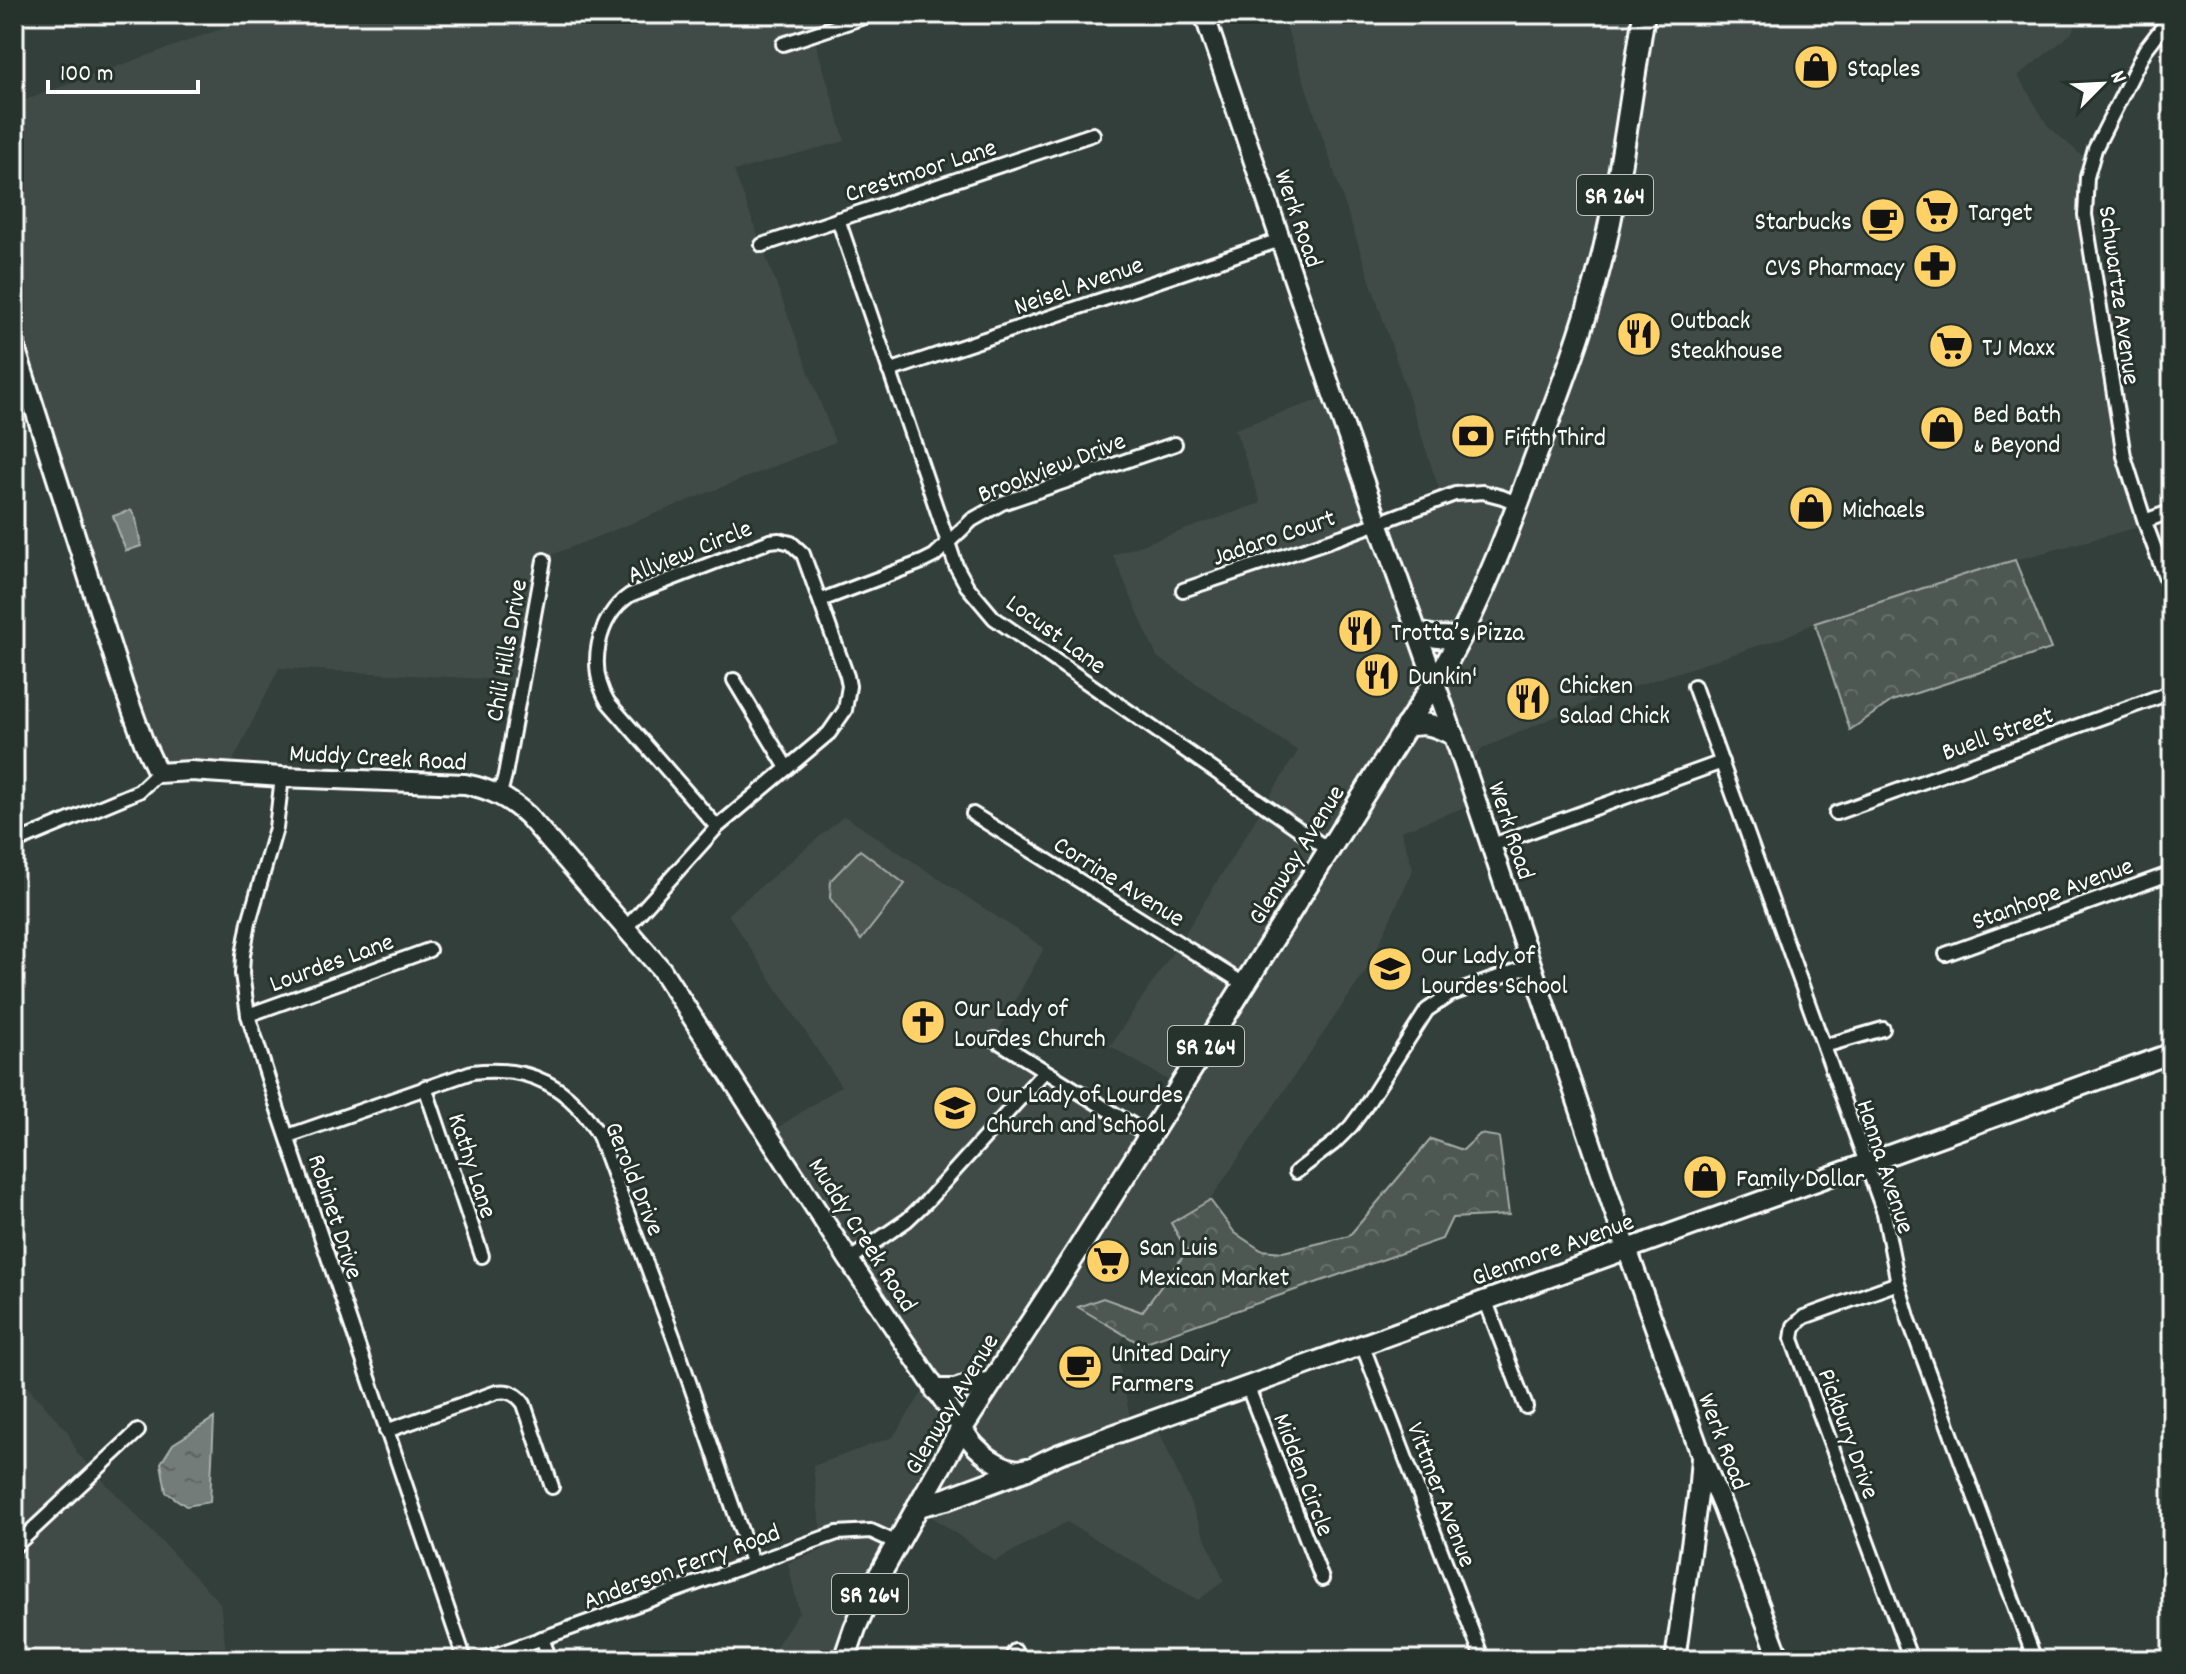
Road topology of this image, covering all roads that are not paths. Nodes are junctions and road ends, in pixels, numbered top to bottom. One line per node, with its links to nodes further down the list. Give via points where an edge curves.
1 (873, 14): 5 (street)
2 (1204, 14): 8 (street, Werk Road)
3 (1644, 14): 13 (main road, Glenway Avenue / SR 264, via 1595,287)
4 (2172, 15): 15 (street, Schwartze Avenue, via 2145,50 2095,149 2084,196 2124,456)
5 (783, 44)
6 (1093, 134): 7 (street, Crestmoor Lane)
7 (838, 219): 9 (street, Crestmoor Lane); 11 (street, Locust Lane)
8 (1280, 240): 11 (street, Neisel Avenue); 16 (street, Werk Road)
9 (762, 245)
10 (14, 344): 32 (street, via 123,685)
11 (889, 371): 17 (street, Locust Lane)
12 (1175, 444): 17 (street, Brookview Drive, via 1002,503)
13 (1519, 504): 16 (street, Jadaro Court, via 1483,492 1463,492); 23 (main road, Glenway Avenue / SR 264)
14 (2172, 511): 15 (street)
15 (2145, 521): 20 (street, Schwartze Avenue)
16 (1377, 522): 19 (street, Jadaro Court); 22 (street, Werk Road)
17 (948, 541): 21 (street, Brookview Drive, via 922,562); 40 (street, Locust Lane, via 967,586 994,618)
18 (544, 560): 34 (street, Chili Hills Drive)
19 (1183, 590)
20 (2172, 595)
21 (821, 600): 31 (street, Allview Circle, via 847,676 848,700 829,733); 37 (street, Allview Circle, via 803,554 779,540 630,595 606,620 597,659 603,694)
22 (1416, 633): 23 (main road); 25 (street, Werk Road)
23 (1460, 638): 25 (main road, Glenway Avenue / SR 264)
24 (734, 680): 31 (street)
25 (1434, 682): 28 (main road, Glenway Avenue / SR 264); 29 (street, Werk Road)
26 (1694, 686): 30 (street, Hanna Avenue)
27 (2172, 692): 35 (street, Buell Street)
28 (1406, 726): 29 (main road, via 1429,723); 40 (main road, Glenway Avenue / SR 264)
29 (1453, 734): 39 (street, Werk Road)
30 (1722, 762): 39 (street); 50 (street, Hanna Avenue)
31 (787, 768): 37 (street, Allview Circle)
32 (158, 773): 33 (street, Muddy Creek Road); 38 (street, via 139,791)
33 (282, 777): 34 (street, Muddy Creek Road, via 465,784); 47 (street, Robinet Drive, via 276,828 244,946)
34 (500, 794): 42 (street, Muddy Creek Road, via 528,816)
35 (1836, 813)
36 (973, 814): 46 (street, Corrine Avenue)
37 (717, 827): 42 (street, Allview Circle)
38 (14, 843)
39 (1490, 846): 45 (street, Werk Road)
40 (1329, 850): 46 (main road, Glenway Avenue / SR 264)
41 (2172, 873): 44 (street, Stanhope Avenue)
42 (626, 928): 60 (street, Muddy Creek Road, via 661,969)
43 (429, 950): 47 (street, Lourdes Lane)
44 (1946, 954)
45 (1530, 966): 57 (street, via 1462,989 1427,1010 1351,1126); 58 (street, Werk Road)
46 (1244, 984): 55 (main road, Glenway Avenue / SR 264)
47 (248, 1015): 54 (street, Robinet Drive)
48 (1883, 1029): 50 (street)
49 (994, 1039): 52 (street)
50 (1824, 1046): 56 (street, Hanna Avenue)
51 (2172, 1053): 56 (street, Glenmore Avenue)
52 (1044, 1072): 55 (street); 60 (street, via 927,1201)
53 (425, 1087): 54 (street, Gerold Drive); 59 (street, Kathy Lane); 77 (street, Gerold Drive, via 472,1072 509,1071 554,1086 589,1119)
54 (288, 1136): 70 (street, Robinet Drive)
55 (1150, 1136): 64 (main road, Glenway Avenue / SR 264)
56 (1866, 1163): 58 (street, Glenmore Avenue); 61 (street, Hanna Avenue, via 1887,1226)
57 (1296, 1172)
58 (1627, 1249): 62 (street, Glenmore Avenue); 71 (street, Werk Road)
59 (482, 1256)
60 (849, 1260): 66 (street, Muddy Creek Road)
61 (1898, 1283): 87 (street, Pickbury Drive, via 1804,1317 1794,1326 1792,1339); 88 (street, Hanna Avenue)
62 (1485, 1299): 63 (street, Glenmore Avenue); 67 (street)
63 (1362, 1344): 65 (street, Glenmore Avenue); 84 (street, Vittmer Avenue)
64 (991, 1383): 66 (main road); 68 (main road, Glenway Avenue / SR 264)
65 (1247, 1385): 72 (street, Glenmore Avenue); 78 (street, Midden Circle)
66 (936, 1390): 68 (street, Muddy Creek Road)
67 (1526, 1407)
68 (962, 1428): 72 (street, via 988,1458); 74 (main road, Glenway Avenue / SR 264)
69 (138, 1431): 76 (street)
70 (386, 1431): 73 (street, via 510,1392 524,1404); 80 (street, Robinet Drive)
71 (1701, 1455): 85 (street); 86 (street, Werk Road)
72 (1027, 1469): 74 (main road)
73 (552, 1487)
74 (918, 1506): 75 (main road, Glenway Avenue / SR 264)
75 (897, 1543): 77 (street, Anderson Ferry Road, via 871,1531 837,1533); 83 (main road, Glenway Avenue / SR 264, via 864,1606)
76 (14, 1547)
77 (752, 1562): 79 (street, Anderson Ferry Road)
78 (1322, 1579)
79 (542, 1638): 81 (street, Anderson Ferry Road); 82 (street)
80 (465, 1660)
81 (481, 1660)
82 (550, 1660)
83 (844, 1660)
84 (1483, 1660)
85 (1675, 1660)
86 (1780, 1660)
87 (1911, 1660)
88 (2035, 1660)

